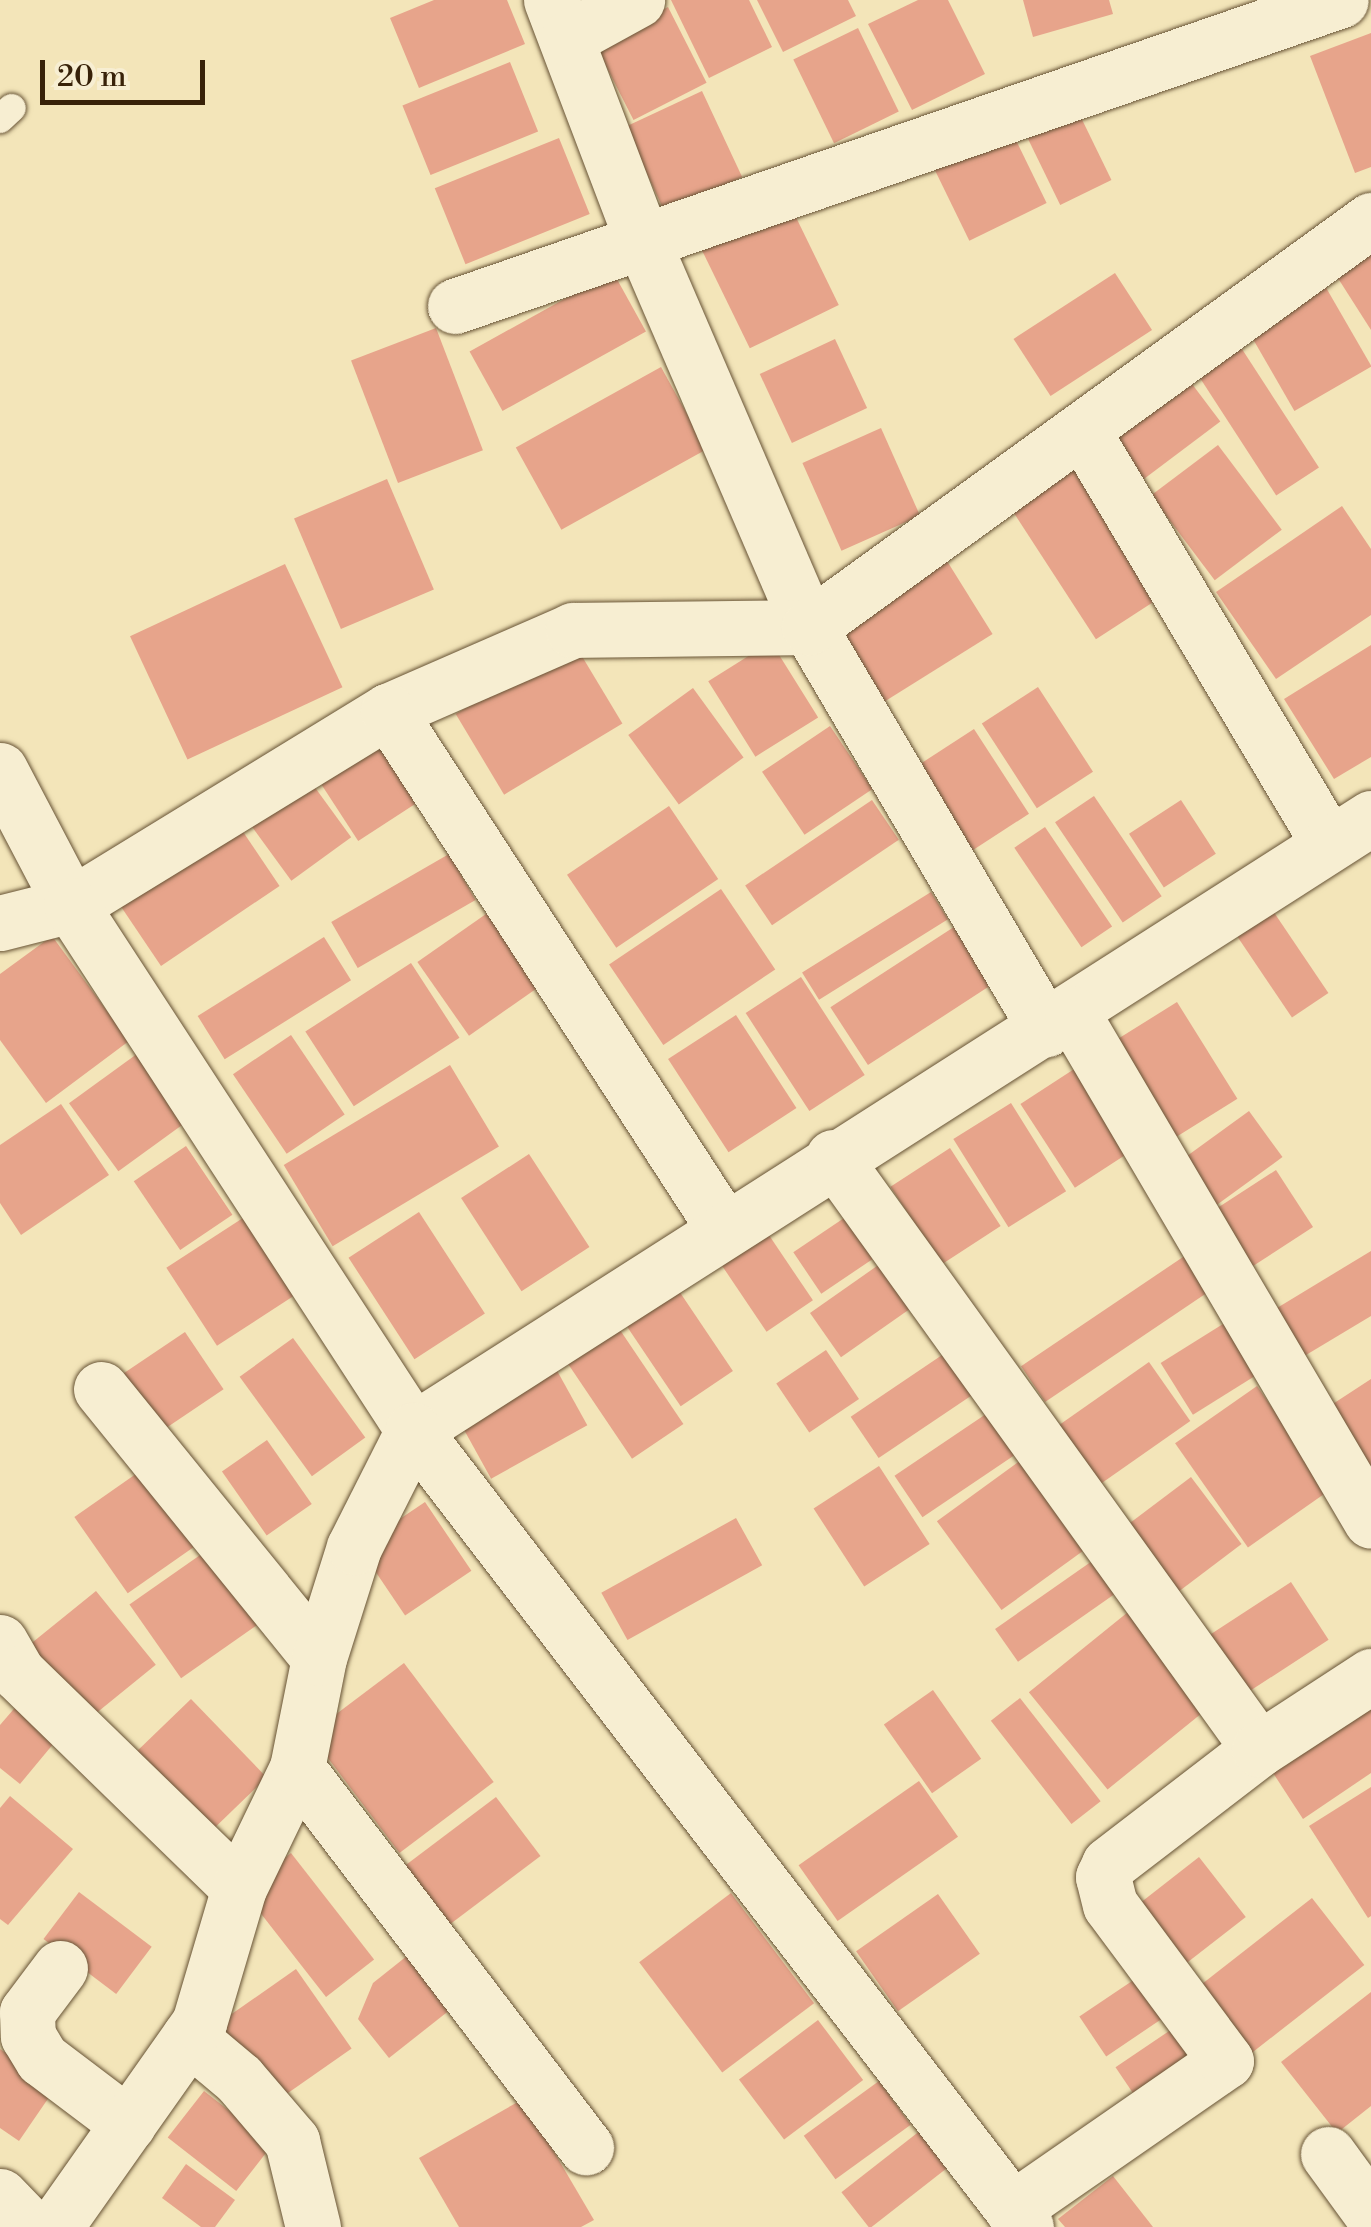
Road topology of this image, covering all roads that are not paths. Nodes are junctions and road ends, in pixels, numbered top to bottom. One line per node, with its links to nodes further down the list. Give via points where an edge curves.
1 (636, 0): 3 (street)
2 (1334, 1): 5 (street)
3 (559, 19): 5 (street)
4 (1371, 220): 7 (street)
5 (644, 242): 6 (street); 8 (street)
6 (456, 306)
7 (1082, 430): 8 (street); 11 (street)
8 (809, 627): 9 (street, via 573,630); 14 (street)
9 (388, 711): 12 (street); 16 (street)
10 (0, 770): 12 (street)
11 (1350, 830): 14 (street)
12 (71, 905): 13 (street); 18 (street)
13 (0, 924)
14 (1059, 1021): 15 (street); 19 (street)
15 (833, 1157): 16 (street); 23 (street)
16 (724, 1228): 18 (street)
17 (101, 1389): 21 (street)
18 (413, 1430): 21 (street, via 354,1546); 33 (street)
19 (1371, 1520)
20 (0, 1642): 25 (street, via 18,1673)
21 (319, 1658): 24 (street)
22 (1371, 1676): 23 (street)
23 (1259, 1749): 33 (street, via 1120,1851 1102,1877 1110,1905 1226,2061)
24 (297, 1768): 25 (street); 29 (street)
25 (239, 1888): 27 (street, via 200,2023)
26 (60, 1968): 28 (street, via 27,2012 28,2036 42,2059)
27 (189, 2038): 28 (street); 36 (street, via 239,2079 292,2140)
28 (128, 2124): 35 (street)
29 (586, 2148)
30 (1328, 2154): 32 (street)
31 (0, 2196): 34 (street)
32 (1371, 2213)
33 (1019, 2218)
34 (30, 2227)
35 (55, 2227)
36 (312, 2227)

